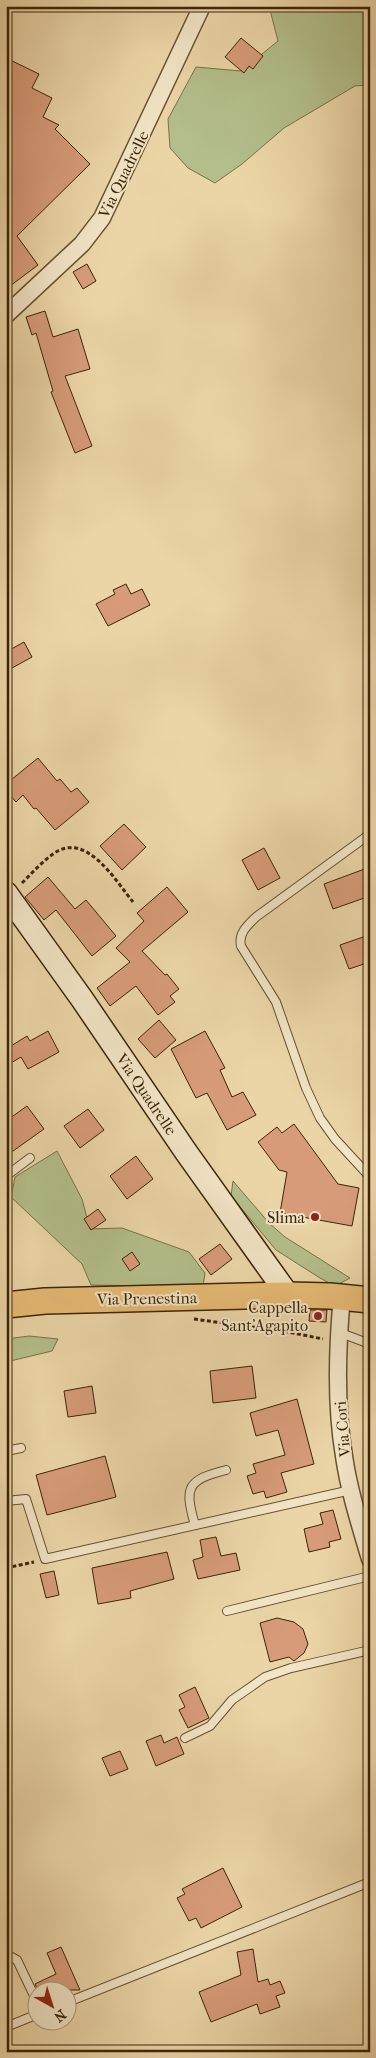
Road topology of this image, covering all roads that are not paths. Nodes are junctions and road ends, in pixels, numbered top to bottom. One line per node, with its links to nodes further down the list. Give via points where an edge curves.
1 (202, 6): 2 (street, Via Quadrelle, via 97,225 82,244)
2 (6, 315)
3 (370, 834): 7 (lane, via 262,912 240,936 241,946 280,1011 306,1088 320,1118)
4 (7, 894): 8 (street, Via Quadrelle)
5 (30, 1158): 6 (lane)
6 (6, 1176)
7 (370, 1177)
8 (288, 1295): 9 (main road, Via Prenestina); 11 (main road, Via Prenestina, via 45,1300)
9 (342, 1296): 10 (main road, Via Prenestina); 12 (street, Via Cori)
10 (370, 1300)
11 (6, 1305)
12 (338, 1337): 13 (lane); 17 (street, Via Cori, via 340,1432)
13 (370, 1344)
14 (21, 1448): 15 (lane)
15 (6, 1451)
16 (226, 1470): 19 (lane, via 202,1478 189,1491)
17 (351, 1490): 19 (lane); 20 (street, Via Cori)
18 (6, 1501): 19 (lane, via 26,1499 44,1559)
19 (195, 1525)
20 (370, 1559)
21 (370, 1576): 22 (lane)
22 (227, 1611)
23 (370, 1650): 24 (lane, via 265,1677 232,1700 210,1726)
24 (185, 1738)
25 (370, 1882): 28 (lane)
26 (6, 1954): 27 (lane, via 17,1960)
27 (28, 1983)
28 (78, 1998)
29 (28, 2018): 30 (lane)
30 (6, 2027)

